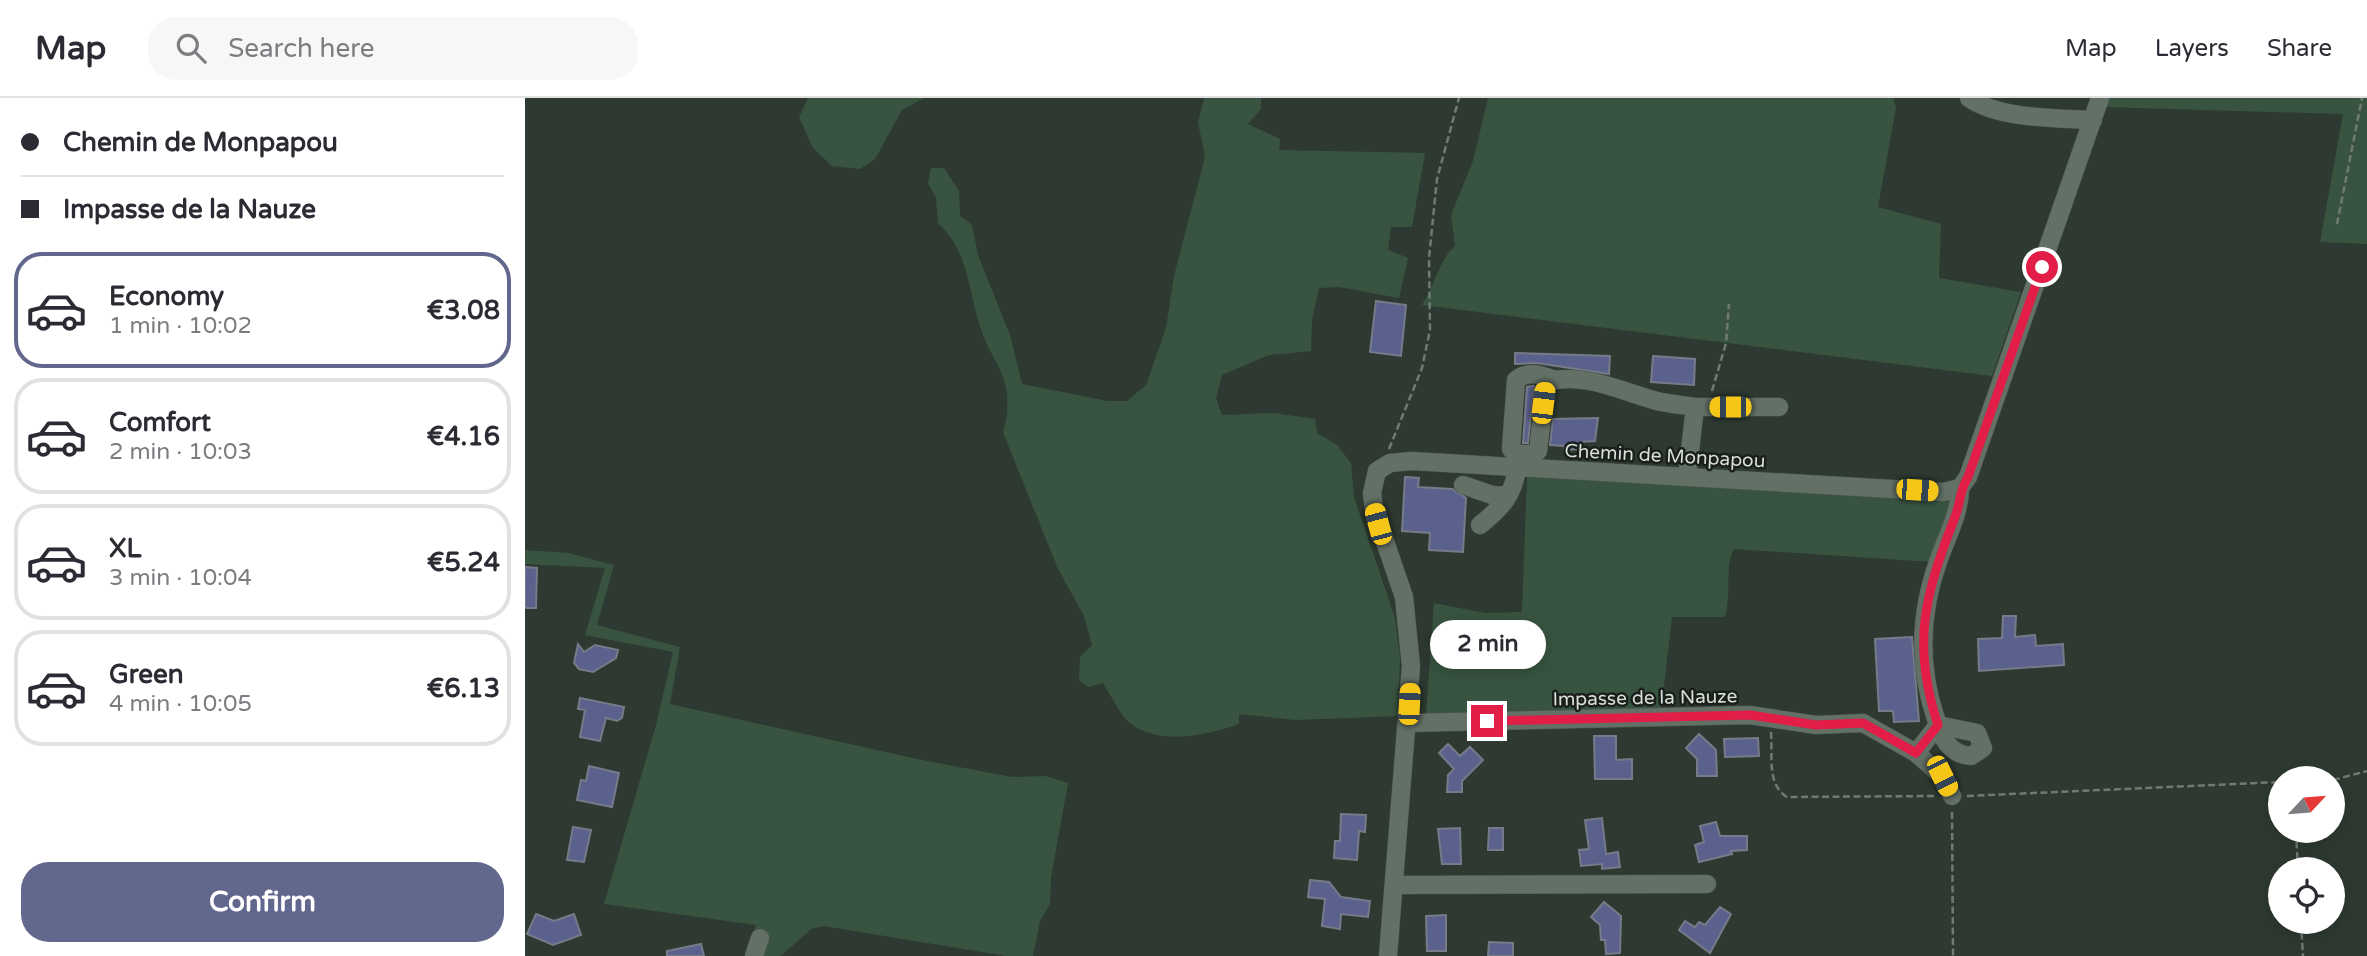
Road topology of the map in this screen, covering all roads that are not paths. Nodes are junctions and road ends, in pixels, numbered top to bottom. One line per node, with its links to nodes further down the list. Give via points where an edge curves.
1 (1969, 98): 3 (street, via 1983,107 2046,118)
2 (2100, 98): 3 (street)
3 (2093, 120): 10 (street, via 1968,477)
4 (1555, 380): 5 (street, via 1610,384 1658,401)
5 (1700, 407): 6 (street); 8 (street)
6 (1779, 407)
7 (1517, 468): 8 (street, Chemin de Monpapou); 11 (street); 13 (street, Chemin de Monpapou, via 1412,461 1390,463 1377,471 1372,493 1378,524 1407,614 1411,666)
8 (1687, 477): 10 (street, Chemin de Monpapou, via 1943,492)
9 (1462, 485): 11 (street)
10 (1959, 488): 14 (street, via 1957,511 1925,605 1922,653)
11 (1508, 496): 12 (street)
12 (1480, 525)
13 (1408, 723): 15 (street, Impasse de la Nauze, via 1750,715 1816,725 1863,723); 20 (street)
14 (1938, 725): 15 (street); 16 (street, via 1947,747); 16 (street, via 1969,729 1982,740 1983,748 1976,755)
15 (1916, 753): 17 (street, Impasse de la Nauze)
16 (1957, 753): 17 (street)
17 (1942, 776): 18 (street)
18 (1952, 796)
19 (1707, 884): 20 (street)
20 (1395, 885): 23 (street)
21 (760, 938): 22 (street)
22 (754, 956)
23 (1388, 956)

